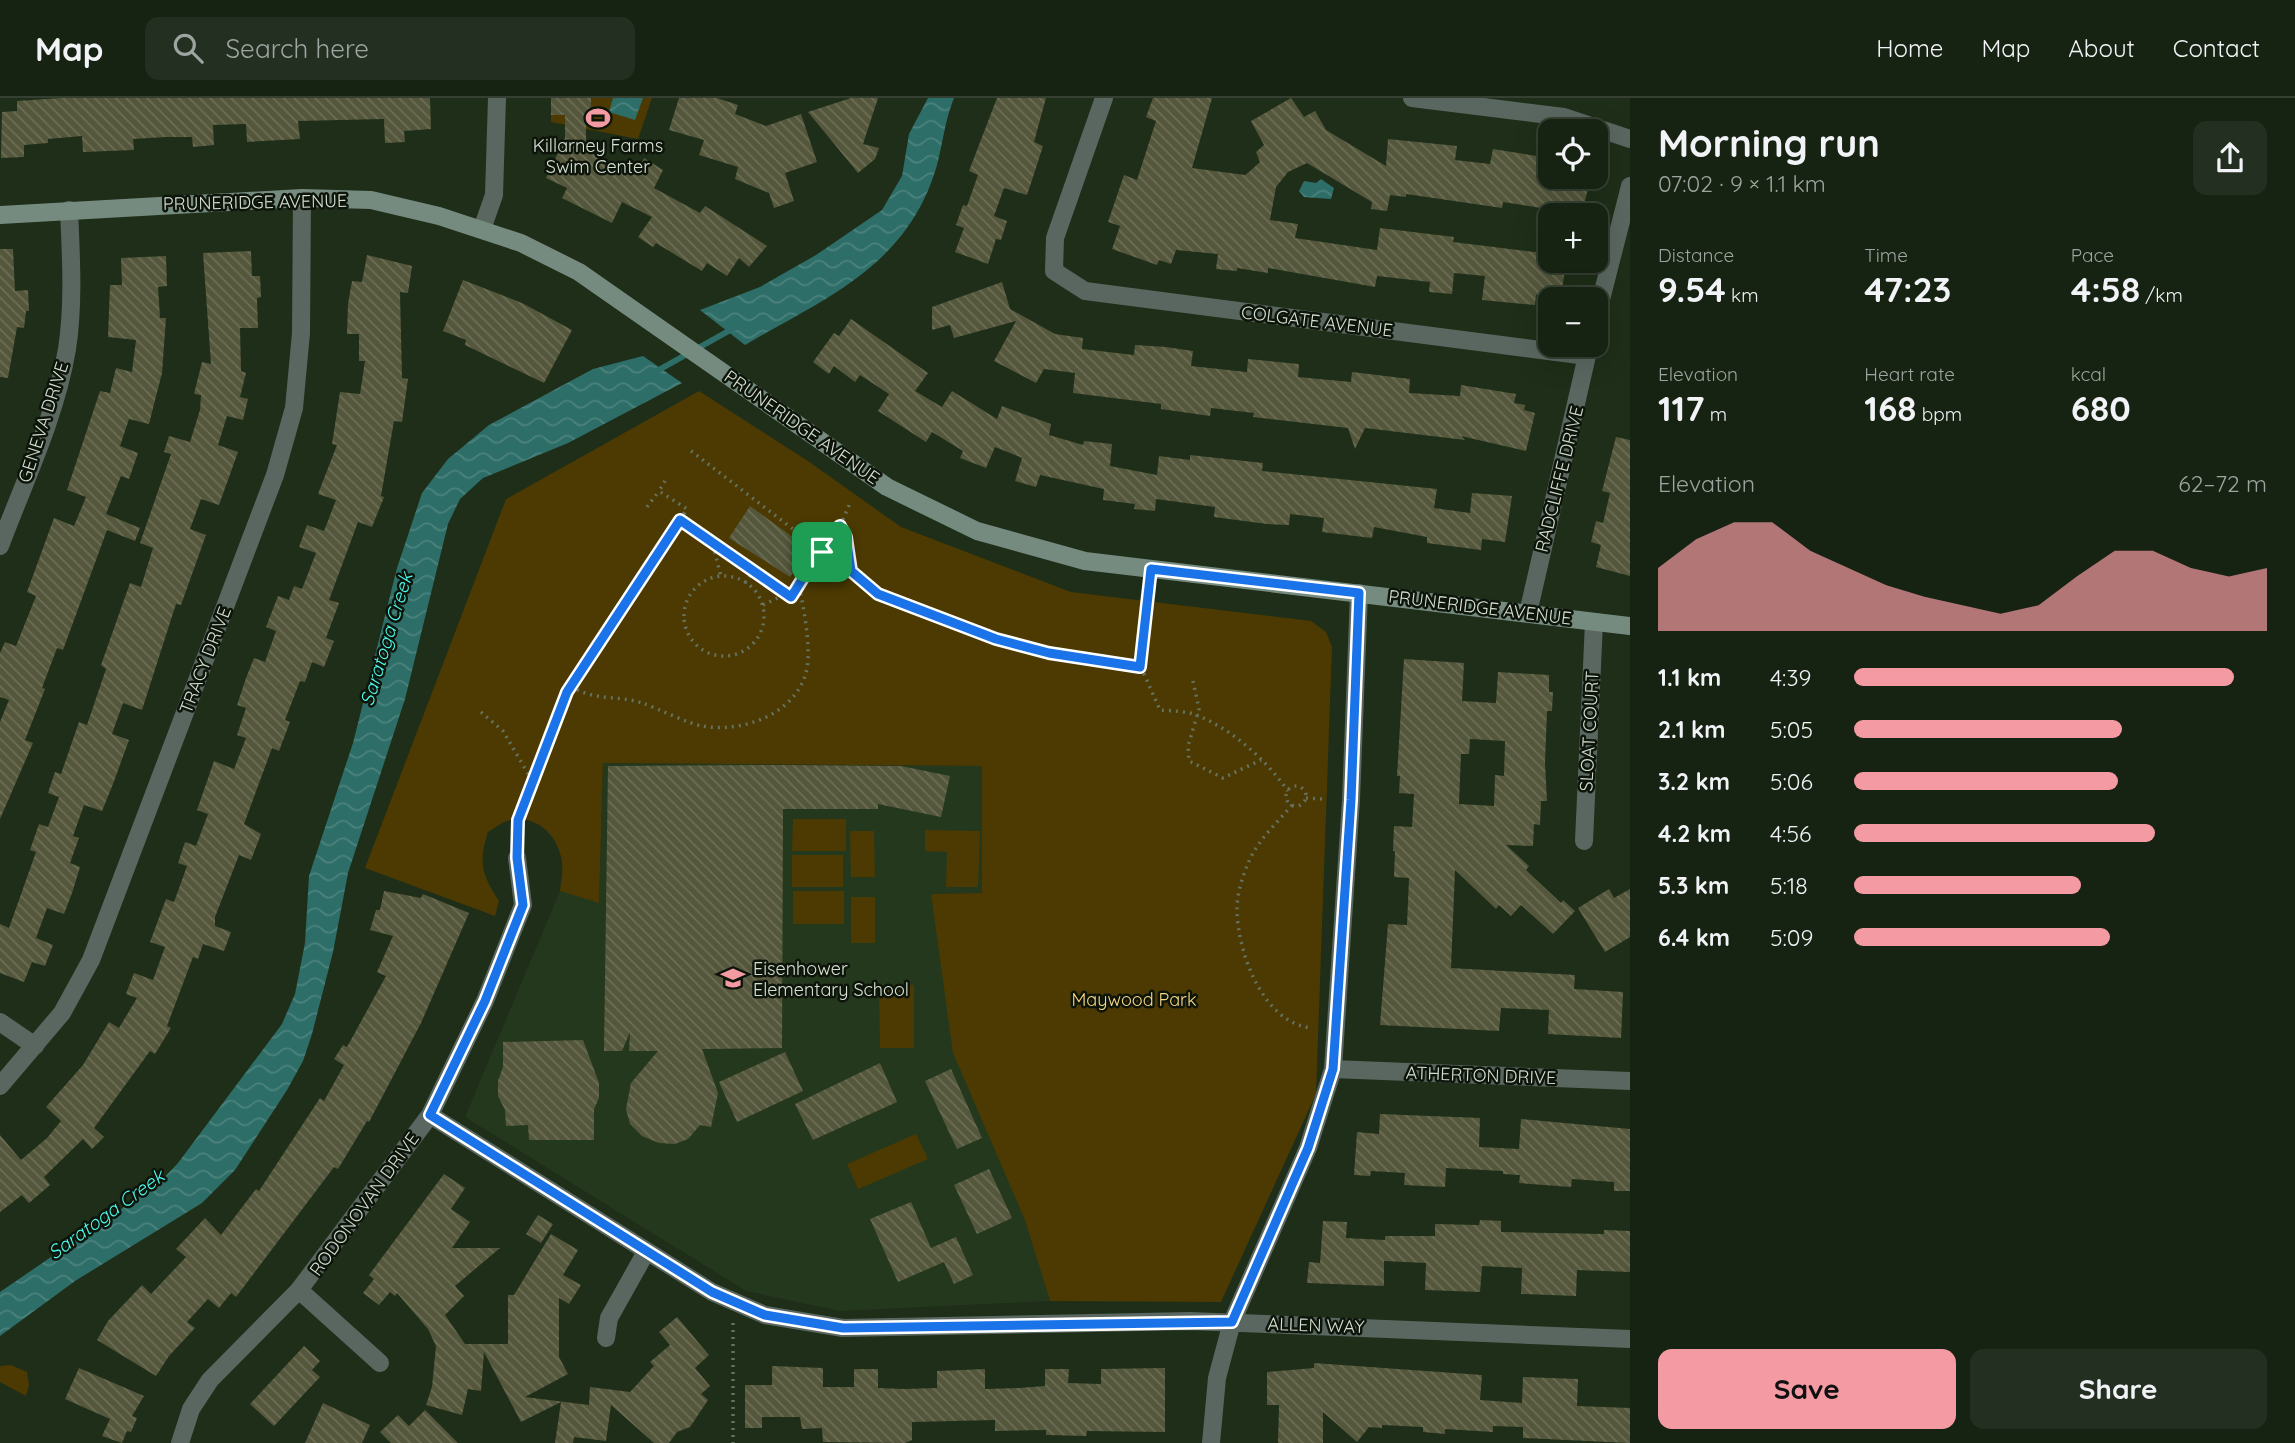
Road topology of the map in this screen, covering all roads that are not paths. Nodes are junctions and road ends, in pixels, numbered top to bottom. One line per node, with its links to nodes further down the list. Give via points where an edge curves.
1 (497, 98): 9 (street, via 494,195)
2 (1104, 98): 11 (street, COLGATE AVENUE, via 1055,237 1054,271 1085,292)
3 (1412, 98): 4 (street, via 1564,117)
4 (1630, 139)
5 (1630, 186): 10 (street)
6 (302, 198): 7 (main road, PRUNERIDGE AVENUE); 9 (main road, PRUNERIDGE AVENUE, via 371,200); 21 (street, TRACY DRIVE, via 301,333 294,408 275,475 91,960 62,1013)
7 (69, 210): 8 (main road, PRUNERIDGE AVENUE); 13 (street, GENEVA DRIVE, via 67,348 58,390)
8 (0, 215)
9 (482, 229): 14 (main road, PRUNERIDGE AVENUE, via 579,272 887,487 976,531 1085,561)
10 (1604, 287)
11 (1538, 344)
12 (1586, 357): 15 (street, RADCLIFFE DRIVE)
13 (0, 546)
14 (1359, 593): 15 (main road, PRUNERIDGE AVENUE); 22 (street)
15 (1528, 613): 16 (main road, PRUNERIDGE AVENUE)
16 (1594, 622): 17 (main road, PRUNERIDGE AVENUE); 18 (street, SLOAT COURT)
17 (1630, 626)
18 (1584, 841)
19 (517, 858): 25 (street, RODONOVAN DRIVE, via 523,905 485,1001)
20 (0, 1023): 21 (street)
21 (35, 1046): 24 (street, TRACY DRIVE)
22 (1333, 1069): 23 (street, ATHERTON DRIVE); 28 (street, via 1308,1148)
23 (1630, 1082)
24 (0, 1086)
25 (430, 1115): 26 (street, ALLEN WAY); 27 (street, RODONOVAN DRIVE)
26 (646, 1252): 28 (street, ALLEN WAY, via 712,1292 765,1315 843,1328); 29 (street, via 609,1318)
27 (299, 1290): 31 (street); 32 (street, RODONOVAN DRIVE, via 210,1380 191,1409)
28 (1232, 1322): 30 (street, ALLEN WAY); 33 (street, via 1217,1378)
29 (606, 1338)
30 (1630, 1339)
31 (380, 1363)
32 (180, 1443)
33 (1211, 1443)

